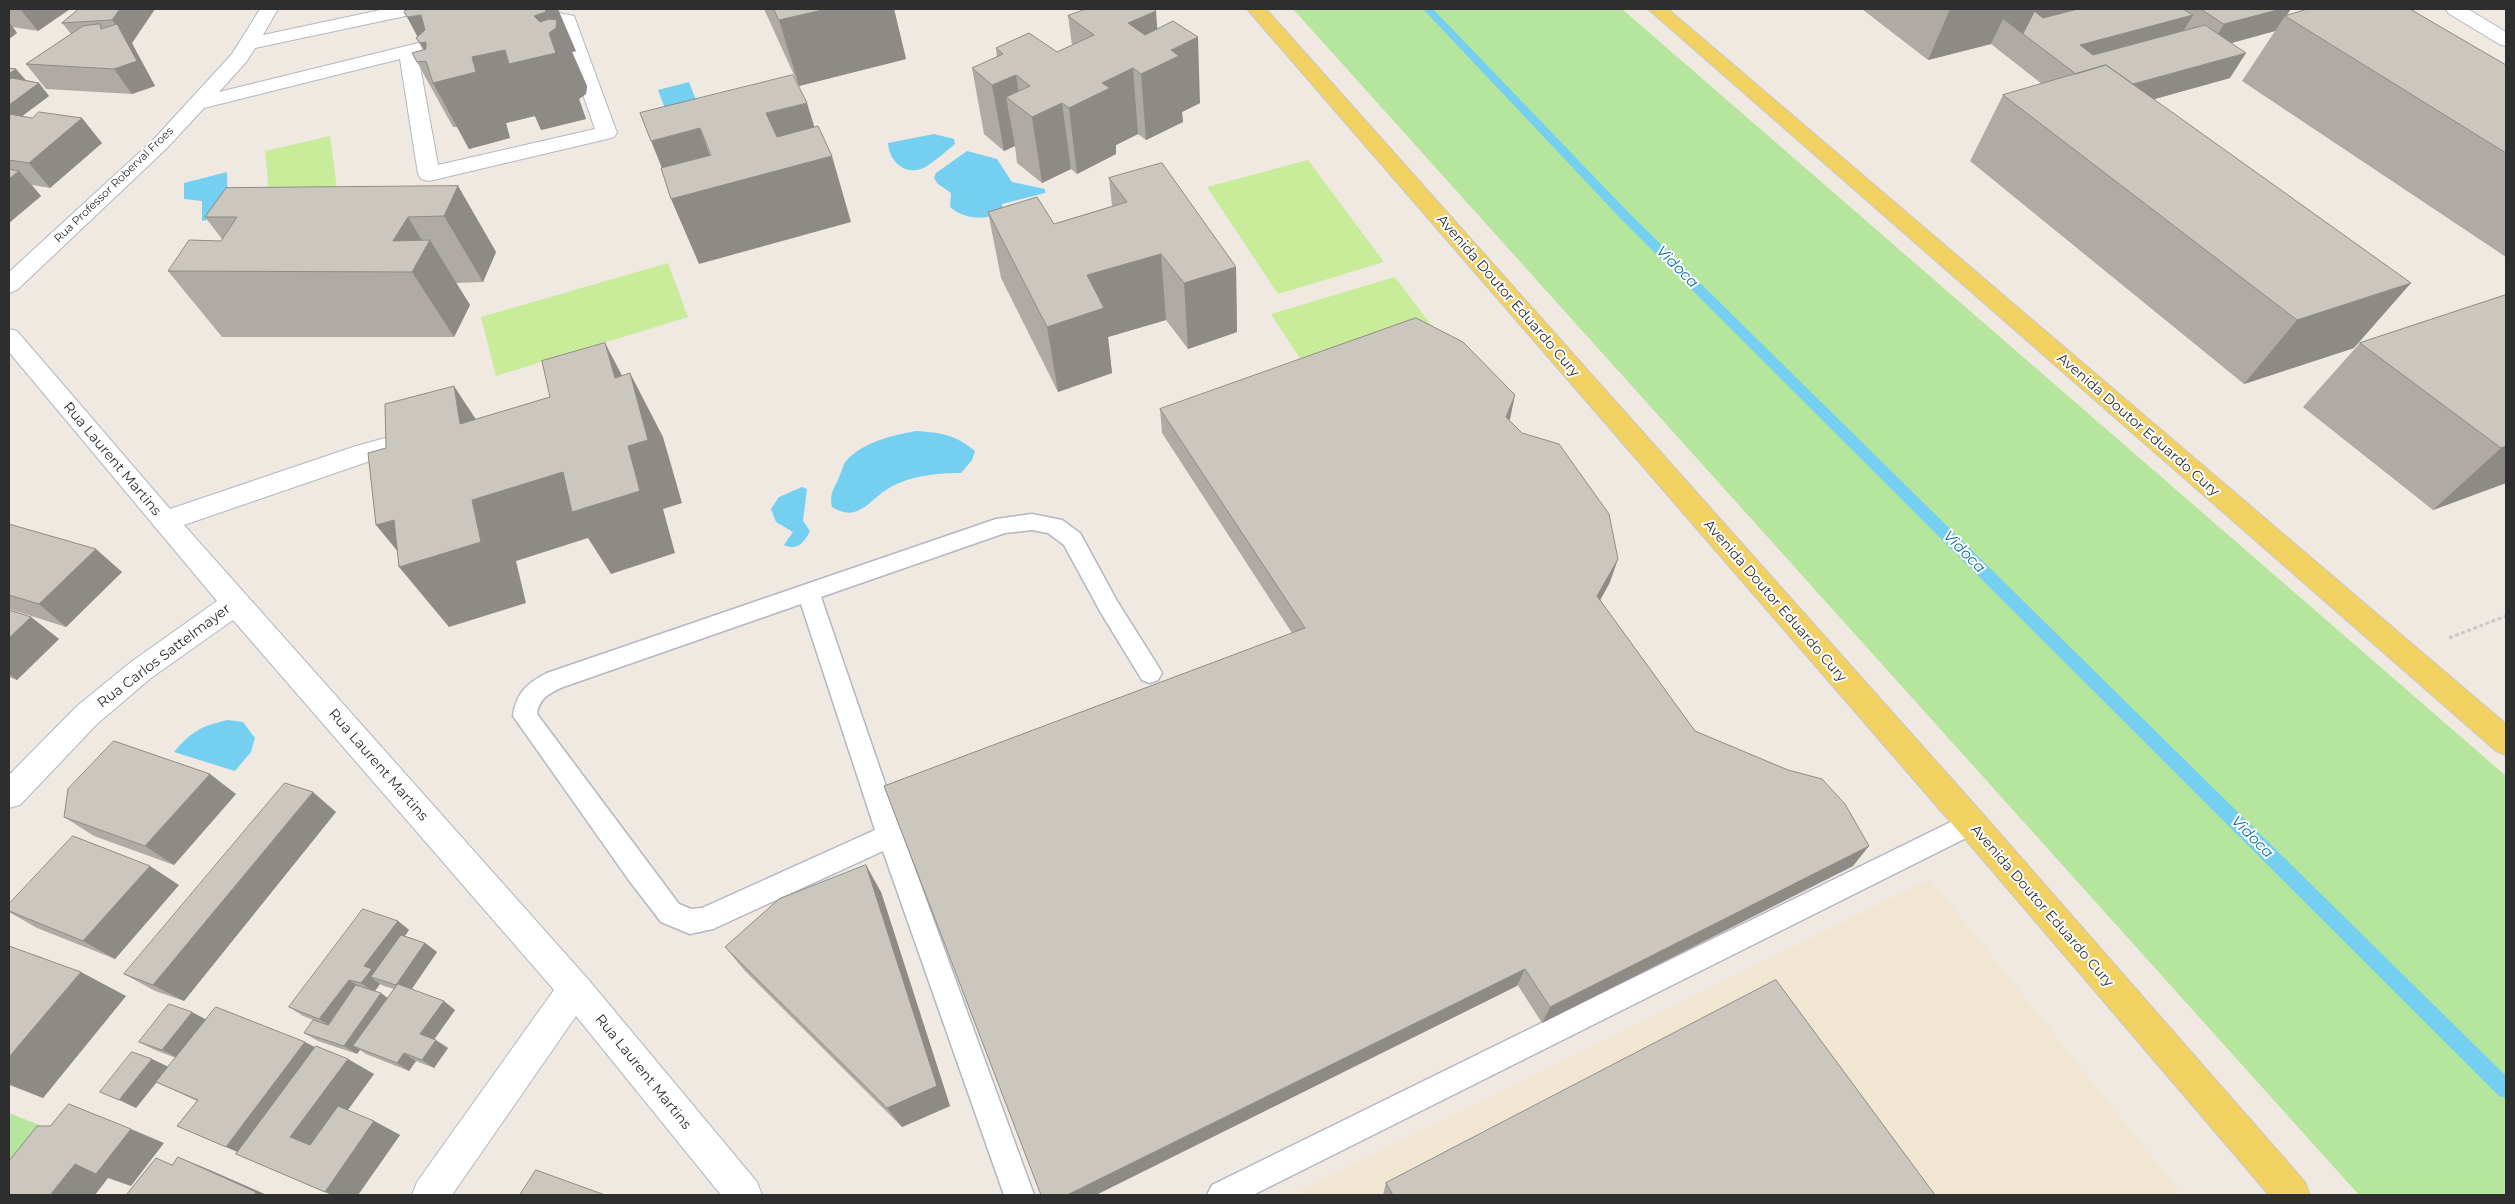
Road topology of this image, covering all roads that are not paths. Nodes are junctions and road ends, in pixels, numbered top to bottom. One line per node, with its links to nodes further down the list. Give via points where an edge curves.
1 (269, 9): 9 (street, Rua Professor Roberval Froes)
2 (410, 9): 9 (street)
3 (1256, 9): 21 (main road, Avenida Doutor Eduardo Cury)
4 (1657, 9): 19 (main road, Avenida Doutor Eduardo Cury)
5 (2455, 9): 8 (street)
6 (502, 28): 10 (street, via 540,19 567,20 606,133 429,174)
7 (474, 35): 10 (street)
8 (2506, 40)
9 (248, 44): 11 (street, Rua Professor Roberval Froes, via 240,57)
10 (408, 52): 11 (street)
11 (195, 104): 12 (street, Rua Professor Roberval Froes, via 160,144)
12 (9, 284)
13 (9, 337): 15 (street, Rua Laurent Martins)
14 (440, 432): 15 (street, via 365,453)
15 (165, 521): 17 (street, Rua Laurent Martins)
16 (809, 594): 18 (lane, via 1004,525 1032,522 1054,526 1072,539); 22 (lane); 22 (lane, via 555,680 537,689 526,702 525,716 670,913 690,922 704,920)
17 (234, 603): 20 (street, Rua Carlos Sattelmayer, via 141,670 87,715); 23 (street, Rua Laurent Martins)
18 (1150, 673)
19 (2506, 742)
20 (9, 795)
21 (1971, 823): 27 (lane); 28 (main road, Avenida Doutor Eduardo Cury)
22 (890, 836): 26 (lane)
23 (575, 990): 24 (street); 25 (street, Rua Laurent Martins)
24 (430, 1195)
25 (744, 1195)
26 (1019, 1195)
27 (1222, 1195)
28 (2292, 1195)

